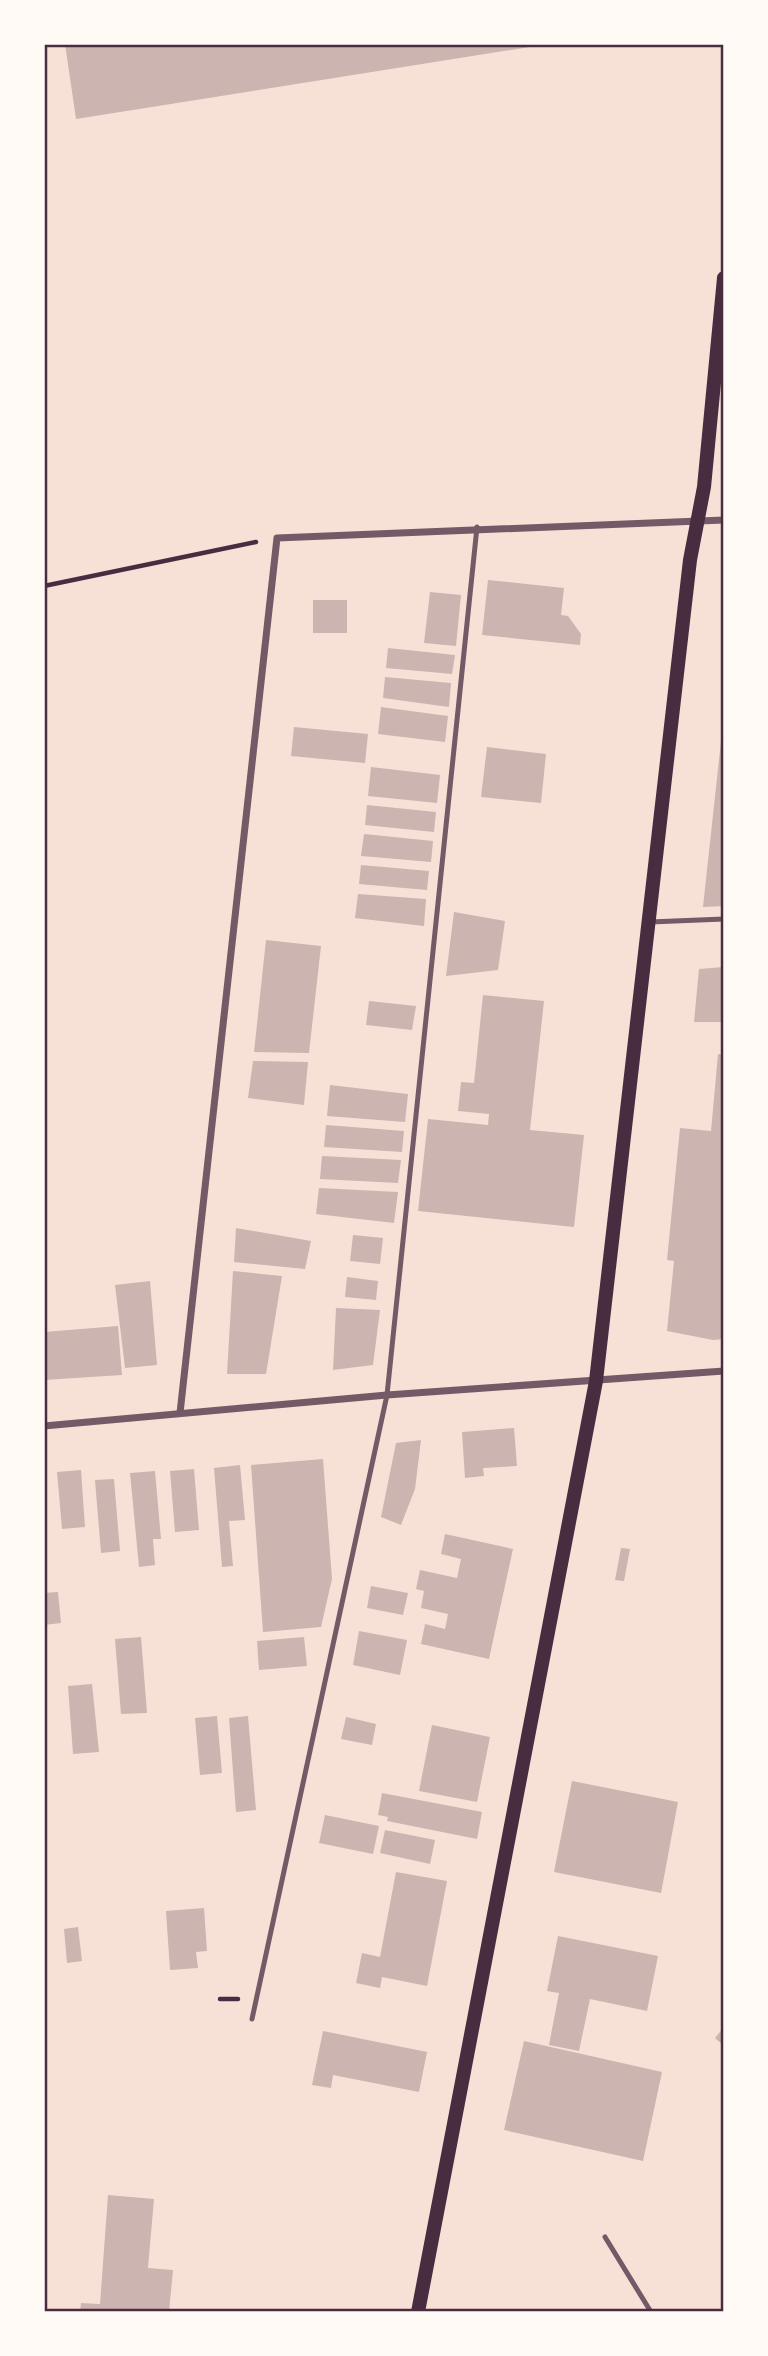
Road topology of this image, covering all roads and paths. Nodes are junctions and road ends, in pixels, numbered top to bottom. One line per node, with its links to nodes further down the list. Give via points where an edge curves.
1 (724, 278): 3 (main road)
2 (724, 520): 3 (street)
3 (697, 521): 4 (street); 8 (main road)
4 (477, 527): 5 (street); 11 (lane)
5 (277, 538): 6 (path); 12 (street)
6 (44, 586)
7 (724, 919): 8 (lane)
8 (650, 922): 10 (main road)
9 (724, 1371): 10 (street)
10 (596, 1381): 11 (street); 16 (main road)
11 (387, 1395): 12 (street); 14 (lane)
12 (180, 1413): 13 (street)
13 (44, 1426)
14 (252, 2019)
15 (605, 2237): 17 (lane)
16 (418, 2312)
17 (650, 2312)

